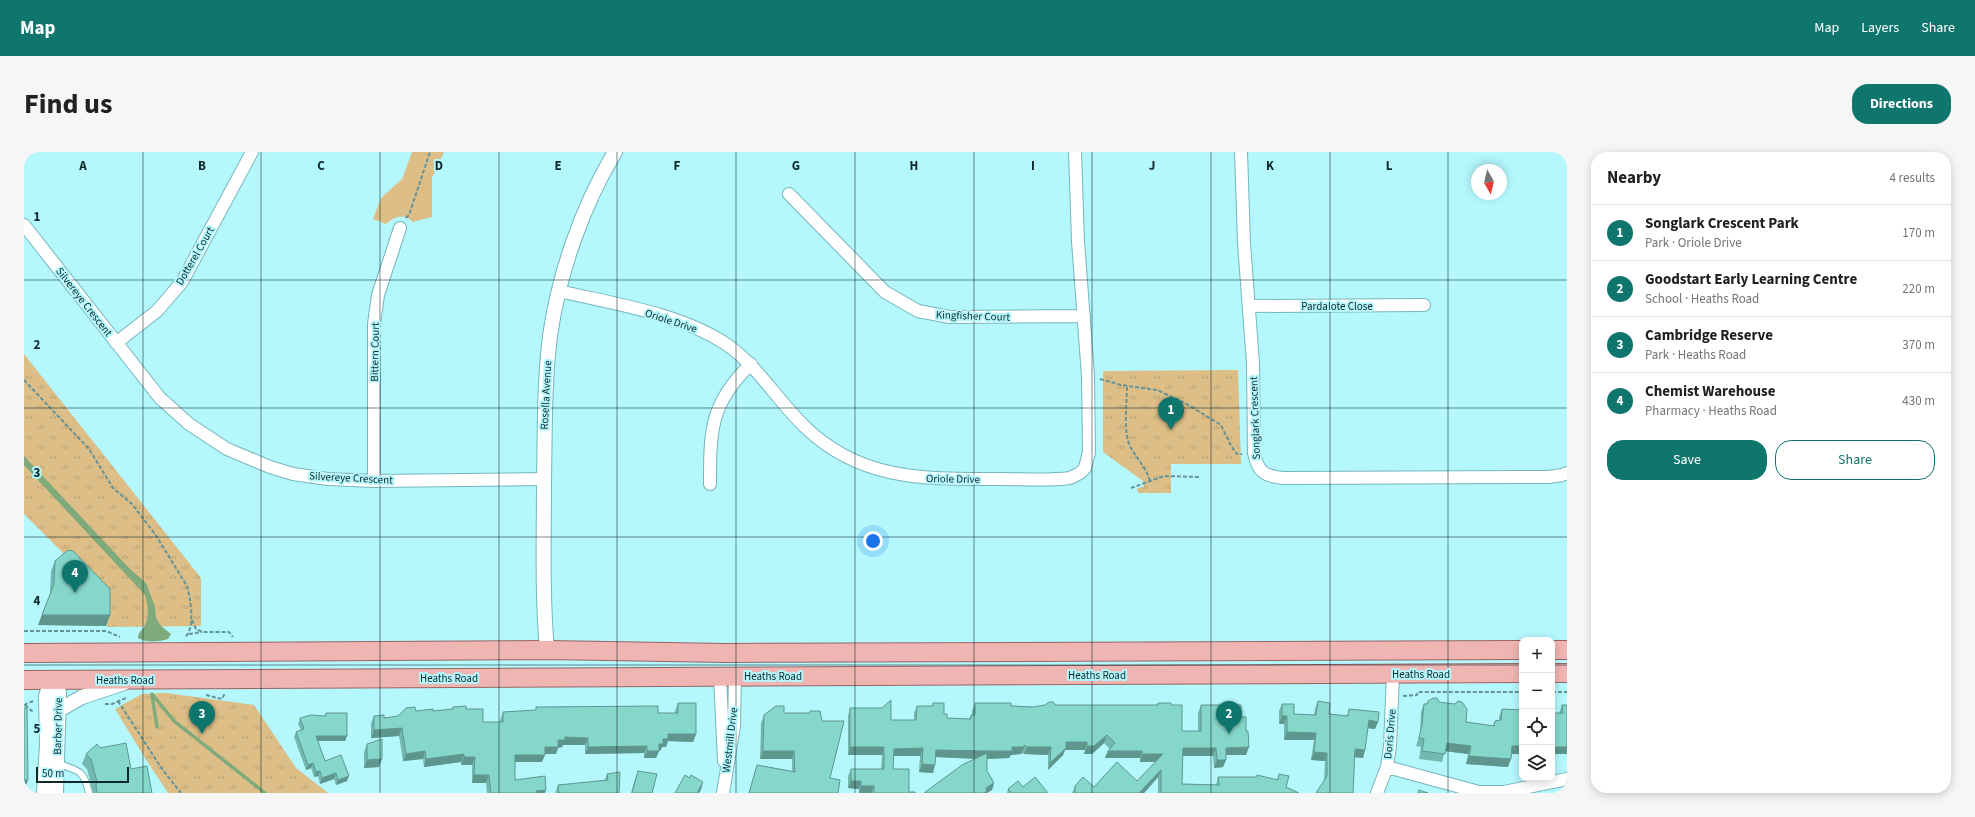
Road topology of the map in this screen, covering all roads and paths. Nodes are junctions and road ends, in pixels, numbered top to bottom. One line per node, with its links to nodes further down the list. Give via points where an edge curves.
1 (252, 152): 13 (street, Dotterel Court, via 182,282 157,311)
2 (430, 152): 8 (path, via 409,214)
3 (615, 152): 9 (street, Rosella Avenue, via 583,218)
4 (1075, 152): 12 (street, Oriole Drive)
5 (1241, 152): 10 (street, Songlark Crescent, via 1244,243)
6 (789, 194): 12 (street, Kingfisher Court, via 885,292 918,311 950,317)
7 (24, 225): 13 (street, Silvereye Crescent)
8 (400, 228): 22 (street, Bittern Court, via 378,295 374,324)
9 (559, 291): 14 (street, Oriole Drive, via 679,321 712,336); 21 (street, Rosella Avenue, via 547,364)
10 (1250, 306): 11 (street, Pardalote Close); 18 (street, Songlark Crescent)
11 (1424, 306)
12 (1084, 316): 15 (street, Oriole Drive)
13 (116, 343): 22 (street, Silvereye Crescent, via 172,410 206,437 227,449 249,460 293,474)
14 (751, 364): 15 (street, Oriole Drive, via 806,428 835,449 881,470 928,479 1064,479 1080,473 1088,462 1089,452); 24 (street, via 728,390 716,413 711,436)
15 (1088, 376): 17 (path)
16 (24, 380): 26 (path, via 89,449 113,488 132,504 155,534 187,586)
17 (1127, 387): 18 (path, via 1148,388 1171,396 1212,418 1221,425 1237,454 1242,454 1242,445); 23 (path, via 1127,438)
18 (1254, 445): 19 (street, Songlark Crescent, via 1259,469 1267,475 1284,478 1549,477)
19 (1567, 473)
20 (1199, 477): 23 (path, via 1169,476)
21 (544, 479): 22 (street, Silvereye Crescent); 33 (street, Rosella Avenue)
22 (374, 481)
23 (1150, 481): 25 (path)
24 (710, 484)
25 (1131, 488)
26 (192, 619): 28 (path, via 196,629); 30 (path)
27 (24, 631): 31 (path, via 106,631)
28 (203, 632): 29 (path); 30 (path)
29 (229, 632)
30 (188, 634): 32 (path)
31 (120, 637)
32 (181, 646): 33 (main road); 39 (main road, via 130,652)
33 (547, 650): 40 (main road); 46 (main road)
34 (1519, 650): 37 (main road)
35 (1555, 650): 36 (main road)
36 (1567, 650)
37 (1397, 651): 40 (main road); 44 (main road)
38 (24, 653): 39 (main road)
39 (46, 653): 48 (main road)
40 (726, 653): 45 (main road)
41 (1519, 673): 44 (main road, Heaths Road)
42 (1555, 673): 43 (main road)
43 (1567, 673)
44 (1394, 674): 45 (main road, Heaths Road); 53 (street, Doris Drive)
45 (728, 676): 46 (main road, Heaths Road); 63 (street, Westmill Drive, via 726,780)
46 (547, 677): 49 (main road, Heaths Road)
47 (24, 680): 48 (main road, Heaths Road)
48 (51, 680): 49 (main road, Heaths Road); 55 (street, Barber Drive, via 58,687); 56 (street, Barber Drive, via 46,696)
49 (132, 680): 55 (street, via 82,697)
50 (1519, 692): 53 (path, via 1418,692 1417,696)
51 (1555, 692): 52 (path)
52 (1567, 692)
53 (1394, 697): 57 (street, Doris Drive)
54 (118, 701): 62 (path, via 162,769)
55 (59, 710): 56 (street, Barber Drive)
56 (52, 762): 59 (street, Barber Drive); 60 (street, Barber Drive); 61 (lane, via 85,776)
57 (1387, 767): 58 (street, via 1479,792 1504,792); 64 (street, Doris Drive)
58 (1567, 779)
59 (44, 793)
60 (56, 793)
61 (89, 793)
62 (181, 793)
63 (723, 793)
64 (1377, 793)

